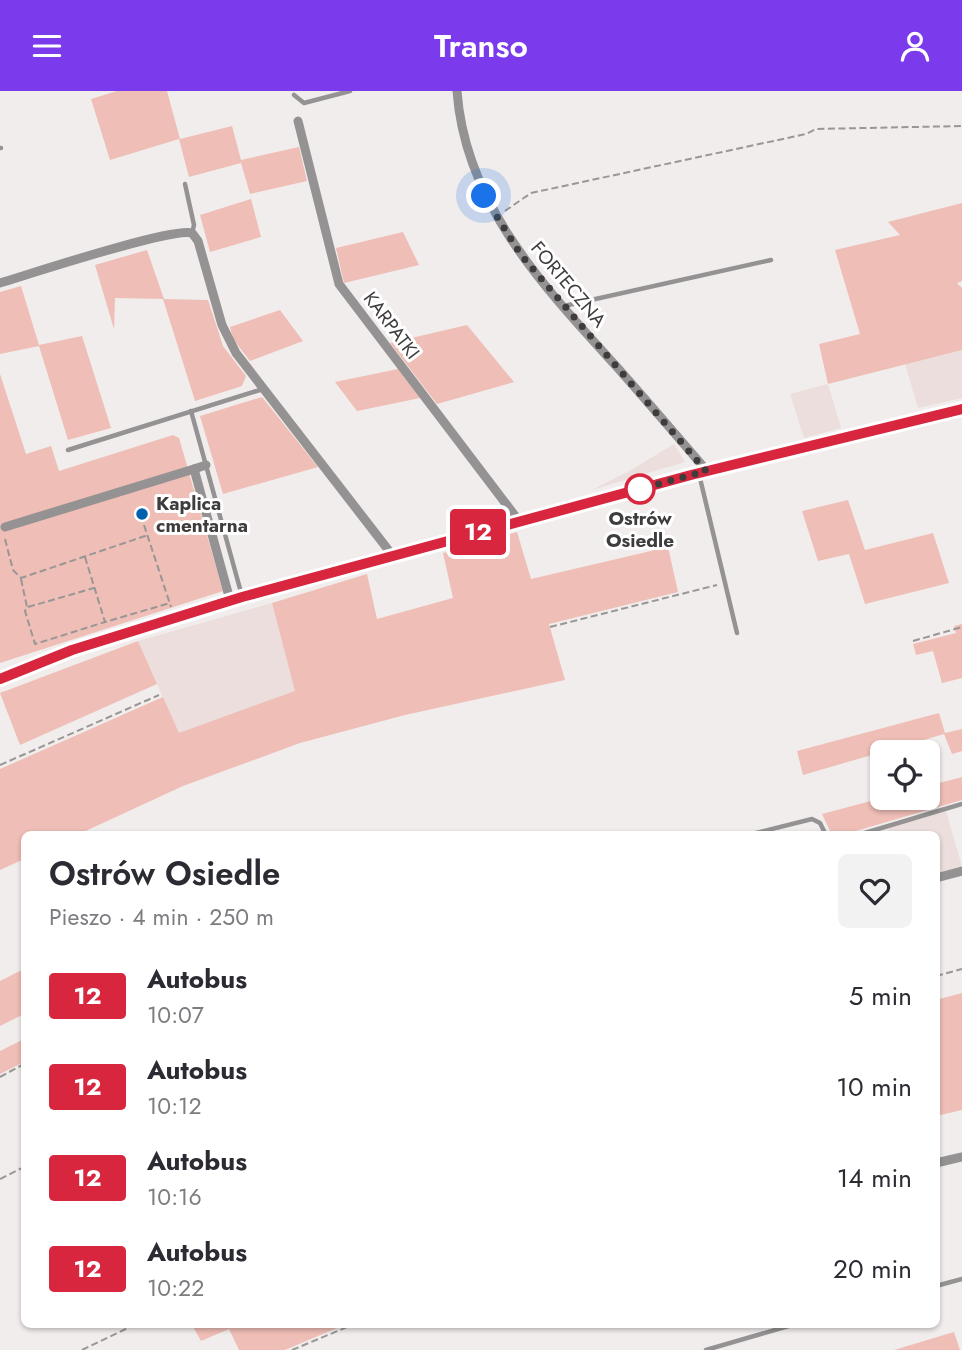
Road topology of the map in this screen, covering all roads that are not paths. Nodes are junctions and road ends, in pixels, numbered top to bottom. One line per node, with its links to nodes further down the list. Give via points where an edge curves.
1 (350, 91): 3 (lane, via 304,103)
2 (457, 91): 9 (street, FORTECZNA, via 470,160 496,218)
3 (294, 95)
4 (298, 121): 17 (street, KARPATKI, via 339,284)
5 (185, 184): 6 (lane)
6 (192, 233): 8 (street, via 141,242); 10 (street, via 228,341)
7 (771, 260): 9 (lane)
8 (0, 283)
9 (563, 306): 16 (street, FORTECZNA)
10 (263, 389): 12 (lane); 19 (street)
11 (962, 409): 16 (street)
12 (191, 411): 13 (lane); 14 (lane)
13 (68, 450)
14 (206, 465): 15 (street); 20 (lane)
15 (194, 469): 18 (street); 21 (street)
16 (702, 472): 17 (street); 22 (lane, FORTECZNA)
17 (519, 521): 19 (street)
18 (5, 527)
19 (393, 556): 20 (street)
20 (242, 597): 21 (street)
21 (230, 600): 23 (street, via 72,650)
22 (737, 633)
23 (0, 680)
24 (962, 804): 27 (lane)
25 (765, 831): 26 (lane, via 813,820)
26 (824, 831)
27 (872, 831)
28 (962, 871): 29 (street)
29 (940, 878)
30 (962, 1157): 31 (street)
31 (940, 1162)
32 (962, 1279): 33 (lane)
33 (940, 1285)
34 (782, 1328): 35 (lane)
35 (706, 1350)

